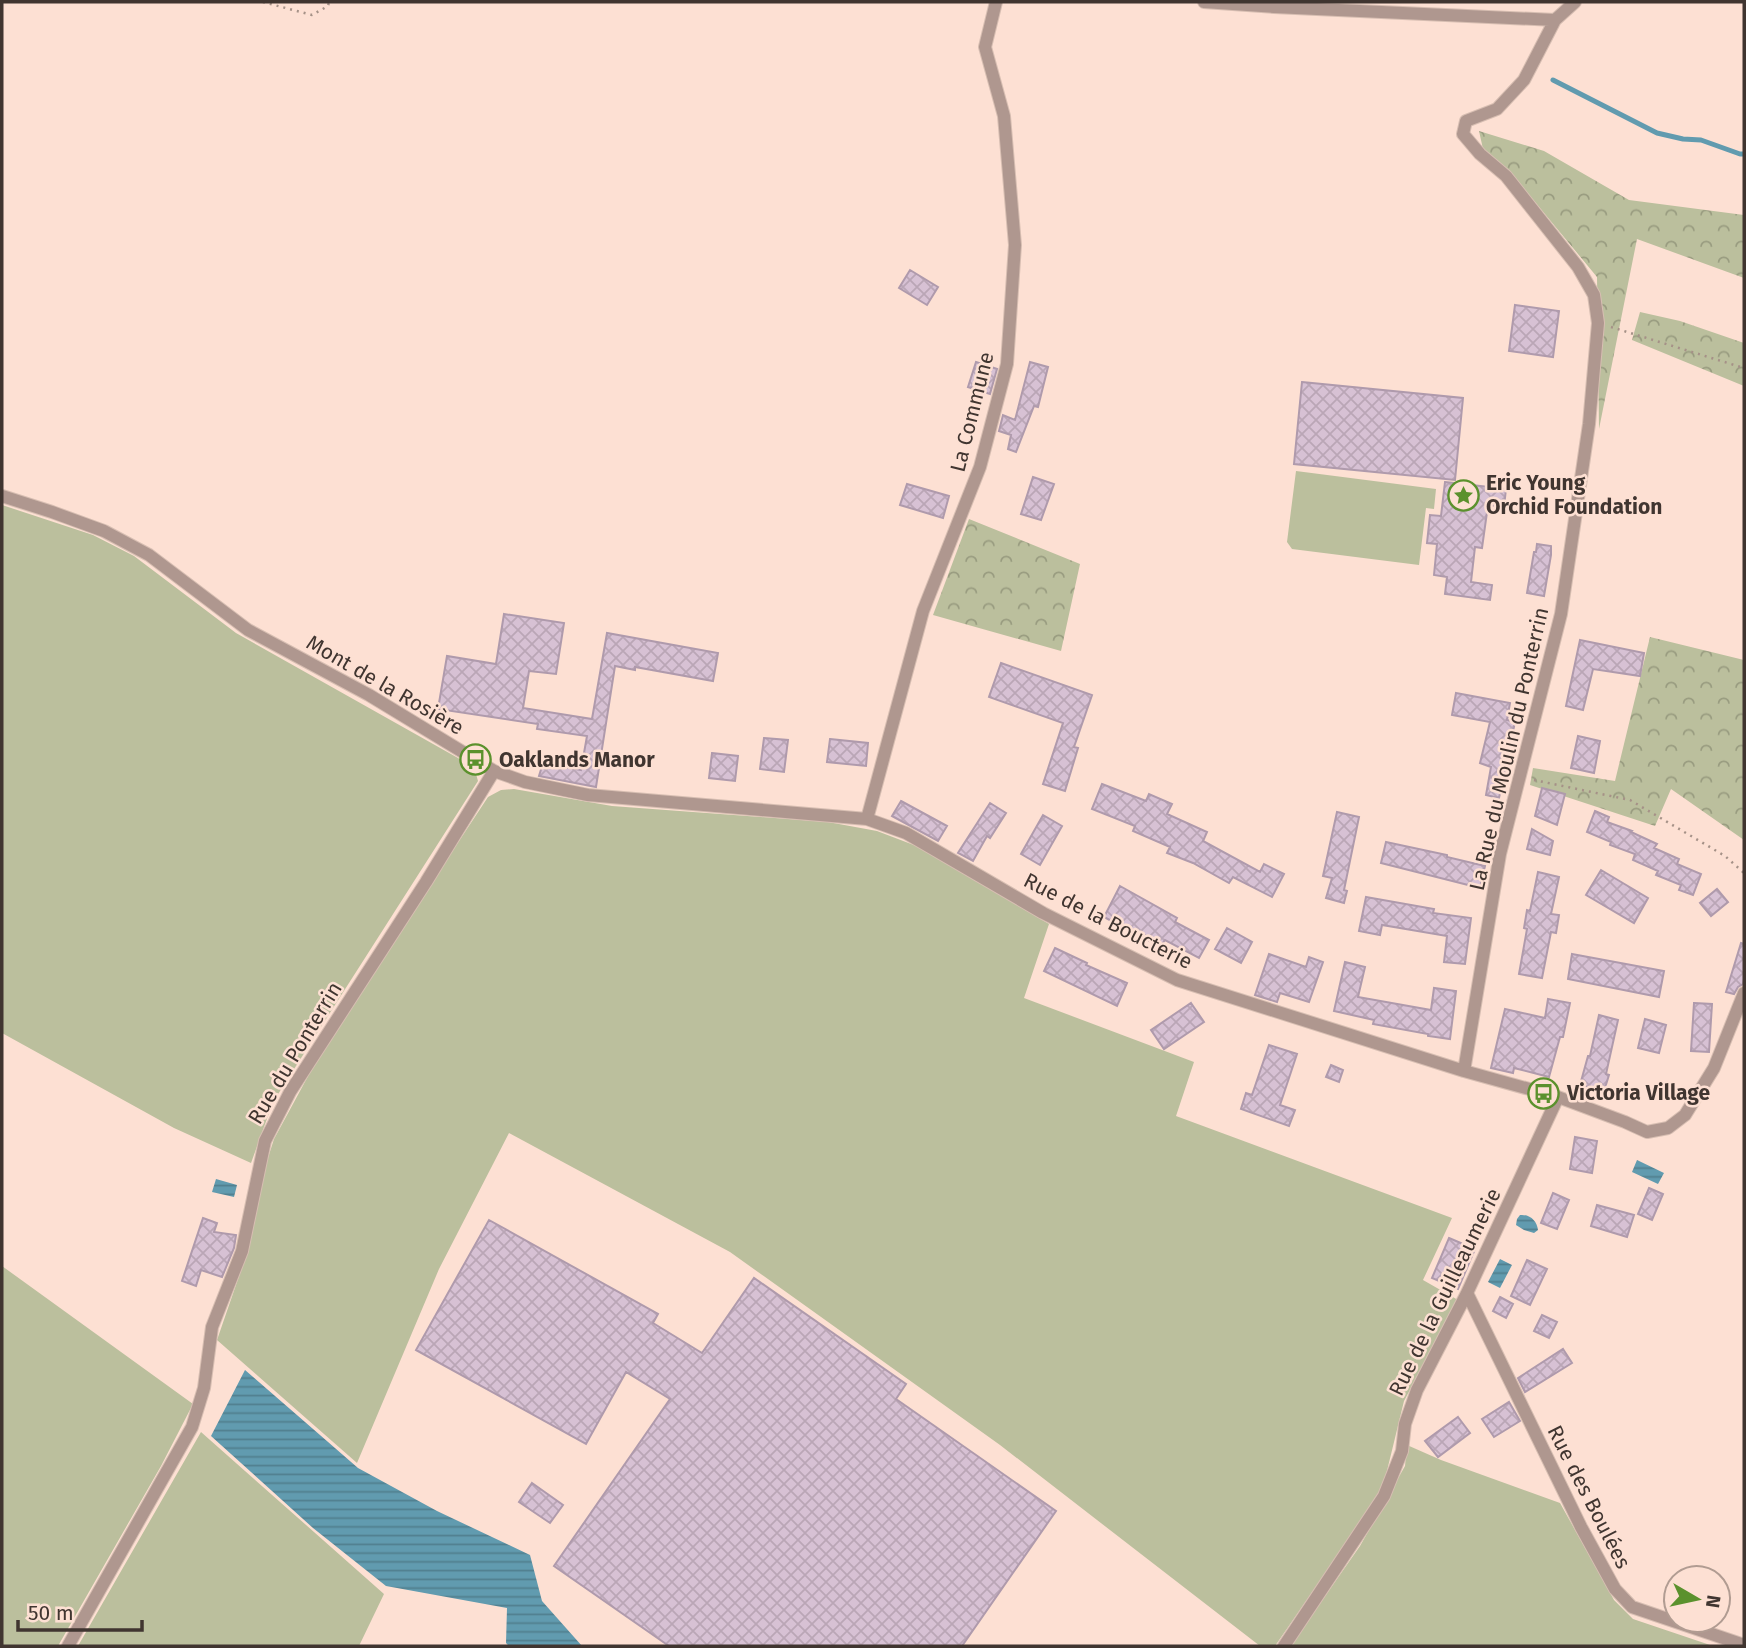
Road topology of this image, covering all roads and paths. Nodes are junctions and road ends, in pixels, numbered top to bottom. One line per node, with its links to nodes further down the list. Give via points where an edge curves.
1 (263, 2): 2 (path, via 312,15)
2 (329, 2)
3 (996, 2): 12 (street, La Commune, via 985,47 1003,116 1014,245 1007,364 980,467 923,611)
4 (1204, 2): 6 (street)
5 (1575, 2): 6 (street)
6 (1556, 20): 7 (street, La Rue du Moulin du Ponterrin, via 1524,80 1497,109 1465,121 1463,134 1506,176 1578,267 1594,295)
7 (1598, 323): 8 (path); 11 (street, La Rue du Moulin du Ponterrin, via 1589,424 1561,614)
8 (1744, 368)
9 (2, 496): 10 (street, Mont de la Rosière, via 104,531 149,555 248,630 369,695)
10 (494, 771): 12 (street, Mont de la Rosière, via 588,795); 19 (street, Rue du Ponterrin, via 290,1092 265,1141 242,1251 212,1327 204,1388 192,1427)
11 (1521, 777): 13 (path, via 1630,800 1726,856); 15 (street, La Rue du Moulin du Ponterrin, via 1500,854)
12 (866, 818): 15 (street, Rue de la Boucterie, via 906,833 1043,913 1177,980)
13 (1744, 873)
14 (1744, 993): 16 (street, Rue de la Boucterie, via 1714,1068 1685,1115 1668,1128 1647,1132)
15 (1464, 1071): 16 (street, Rue de la Boucterie)
16 (1558, 1097): 17 (street, Rue de la Guilleaumerie)
17 (1467, 1293): 18 (street, Rue des Boulées, via 1580,1527 1615,1589 1632,1606); 20 (street, Rue de la Guilleaumerie, via 1417,1390 1405,1424 1402,1451 1384,1496)
18 (1744, 1644)
19 (68, 1646)
20 (1284, 1646)

